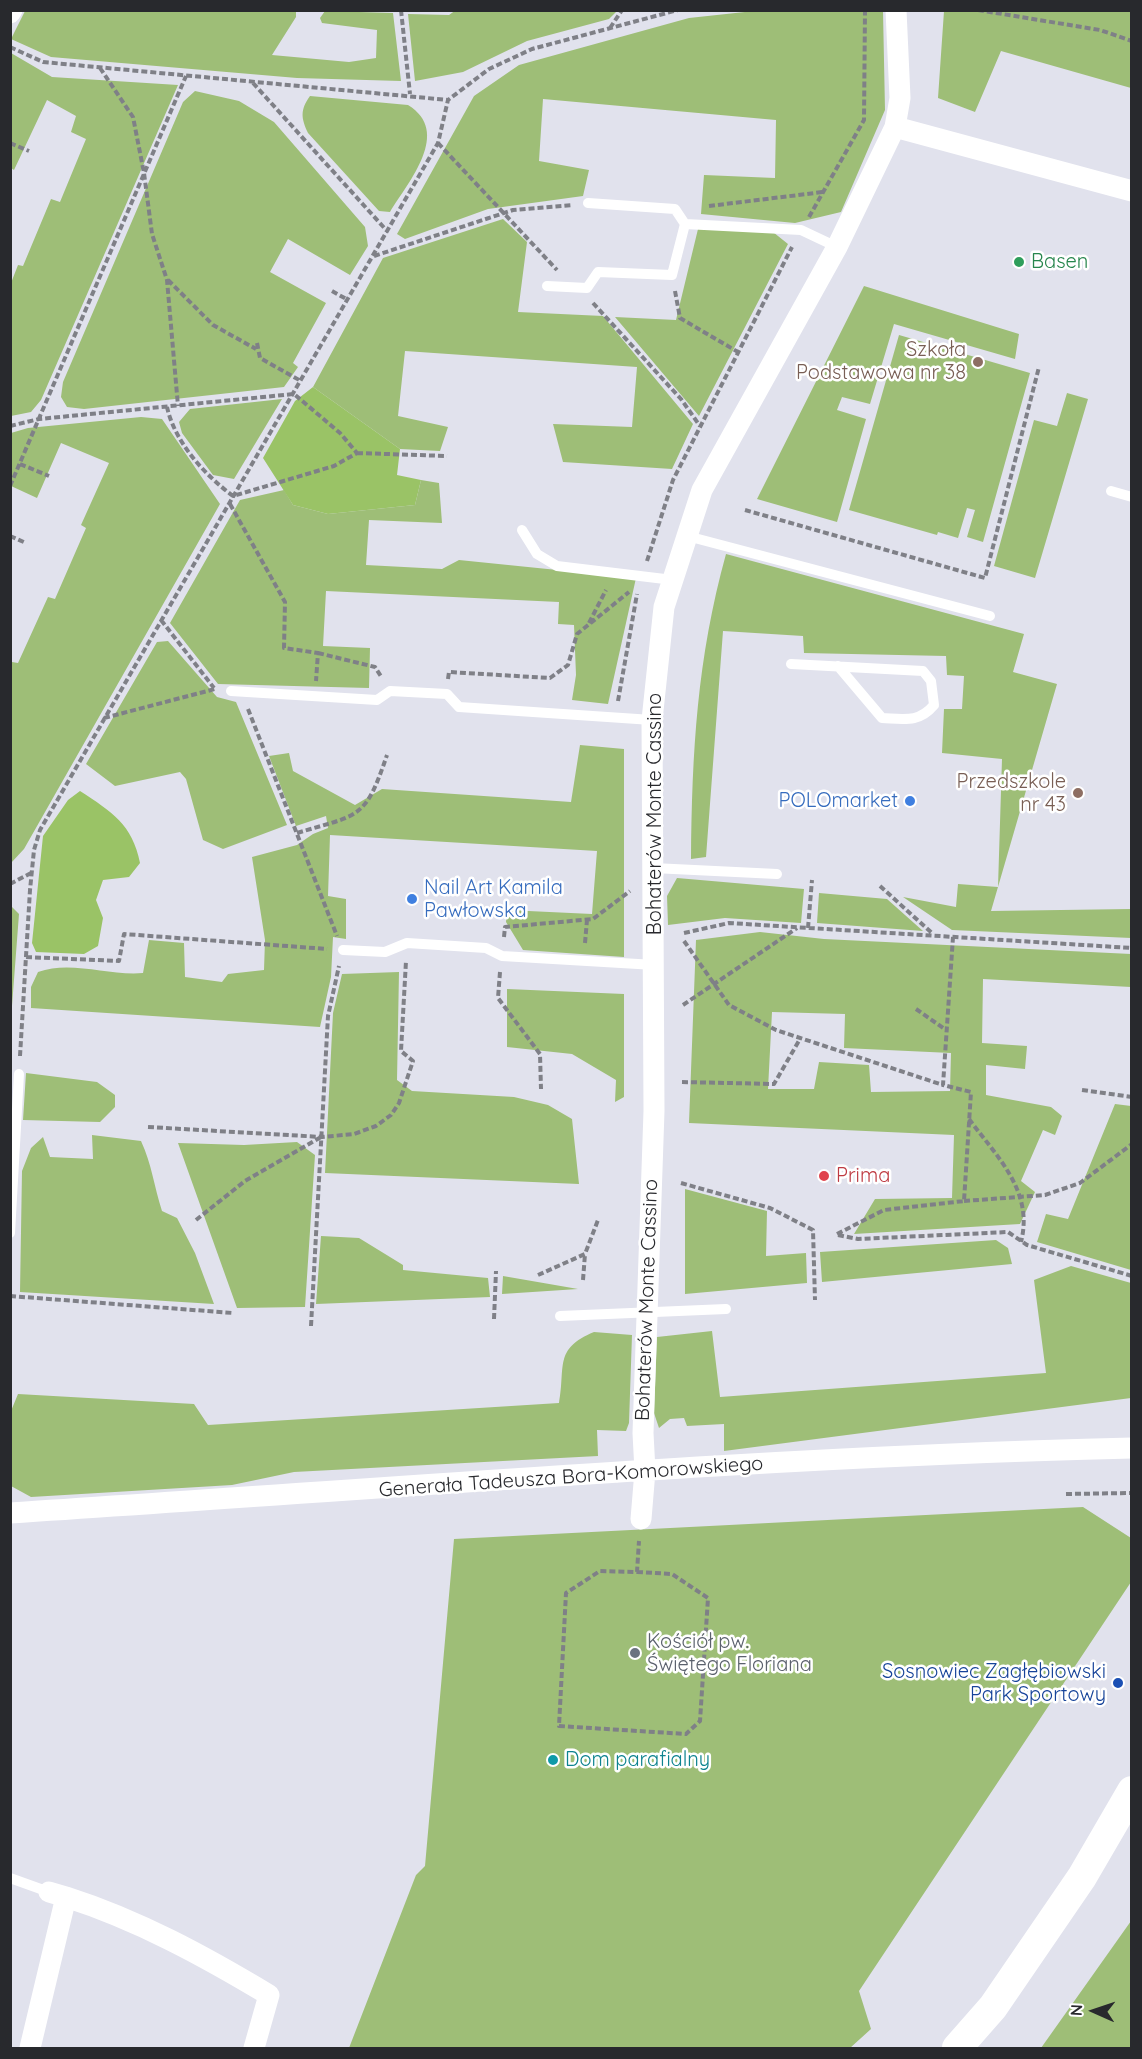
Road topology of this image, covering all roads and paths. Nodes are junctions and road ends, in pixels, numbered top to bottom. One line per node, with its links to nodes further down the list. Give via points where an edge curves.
1 (401, 10): 13 (path)
2 (622, 10): 7 (path)
3 (678, 10): 7 (path)
4 (865, 10): 21 (path, via 864,120)
5 (896, 10): 15 (street, Bohaterów Monte Cassino, via 900,98)
6 (978, 10): 8 (path, via 1100,30)
7 (610, 29): 14 (path, via 532,49 489,69)
8 (1131, 41)
9 (10, 47): 10 (path, via 43,62)
10 (99, 68): 11 (path); 19 (path, via 133,117)
11 (186, 76): 12 (path); 19 (path)
12 (253, 83): 13 (path); 27 (path)
13 (410, 94): 14 (path)
14 (448, 100): 17 (path)
15 (895, 127): 20 (street); 28 (street, Bohaterów Monte Cassino)
16 (10, 143): 18 (path)
17 (438, 143): 24 (path); 27 (path)
18 (29, 151)
19 (144, 173): 31 (path, via 152,234); 44 (path)
20 (1131, 191)
21 (823, 192): 23 (path); 26 (path)
22 (588, 203): 23 (lane); 24 (path)
23 (675, 209): 25 (lane)
24 (504, 213): 29 (path); 33 (path)
25 (685, 224): 26 (lane); 30 (lane)
26 (801, 230): 28 (lane); 38 (path)
27 (388, 232): 29 (path)
28 (837, 247): 59 (street, Bohaterów Monte Cassino, via 702,490)
29 (374, 256): 35 (path)
30 (672, 275): 33 (lane, via 598,272 587,288); 38 (path, via 680,318)
31 (167, 280): 37 (path, via 213,325); 42 (path)
32 (547, 286): 33 (lane)
33 (572, 287): 46 (path, via 597,306 681,399)
34 (332, 291): 35 (path)
35 (348, 300): 40 (path)
36 (257, 343): 37 (path)
37 (256, 349): 40 (path, via 260,358)
38 (738, 352): 46 (path)
39 (1039, 367): 56 (path, via 985,578)
40 (301, 381): 41 (path)
41 (294, 394): 42 (path); 47 (path); 53 (path)
42 (178, 406): 43 (path)
43 (167, 407): 44 (path); 53 (path, via 177,433 212,480)
44 (39, 419): 45 (path); 49 (path)
45 (10, 426)
46 (700, 426): 62 (path, via 673,480)
47 (357, 453): 48 (path); 53 (path, via 334,466)
48 (447, 456)
49 (20, 464): 50 (path); 51 (path)
50 (49, 476)
51 (10, 486)
52 (1111, 491): 54 (lane)
53 (233, 496): 55 (path)
54 (1131, 497)
55 (230, 503): 65 (path); 67 (path, via 285,602 284,648)
56 (745, 510)
57 (522, 530): 61 (lane, via 537,554 557,566)
58 (10, 536): 60 (path)
59 (687, 536): 63 (street, Bohaterów Monte Cassino); 64 (lane)
60 (26, 543)
61 (615, 573): 62 (lane); 66 (path)
62 (641, 579): 63 (lane); 66 (path); 76 (path)
63 (673, 580): 77 (street, Bohaterów Monte Cassino, via 664,607)
64 (990, 616)
65 (161, 620): 70 (path); 75 (path)
66 (587, 627): 73 (path, via 577,634 568,665 550,678 448,672)
67 (318, 653): 72 (path, via 375,667); 74 (path)
68 (791, 664): 69 (lane)
69 (838, 666): 69 (lane, via 922,671 930,681 934,705 916,720 882,718)
70 (215, 689): 71 (path); 75 (path)
71 (236, 691): 74 (lane); 79 (path)
72 (390, 691): 73 (lane); 74 (lane, via 377,700)
73 (447, 694): 76 (lane, via 459,707)
74 (315, 696)
75 (104, 718): 81 (path, via 40,830)
76 (615, 718): 77 (lane)
77 (652, 720): 80 (street, Bohaterów Monte Cassino)
78 (387, 755): 79 (path, via 369,801 354,816)
79 (297, 833): 96 (path)
80 (653, 868): 82 (lane); 100 (street, Bohaterów Monte Cassino)
81 (32, 873): 84 (path); 98 (path)
82 (777, 874)
83 (812, 880): 89 (path)
84 (10, 884)
85 (880, 886): 91 (path)
86 (630, 891): 87 (path)
87 (587, 920): 97 (path, via 505,927); 99 (path)
88 (798, 927): 89 (path); 90 (path, via 729,923); 101 (path)
89 (808, 928): 91 (path)
90 (684, 933)
91 (934, 935): 92 (path)
92 (953, 937): 95 (path); 104 (path)
93 (684, 941): 101 (path)
94 (407, 943): 96 (lane, via 385,952); 97 (lane, via 486,948); 114 (path, via 401,1051 413,1061 399,1103 391,1115 376,1125 354,1134)
95 (1131, 948)
96 (343, 950): 98 (path, via 124,934 119,961); 114 (path, via 328,1016)
97 (501, 956): 99 (lane); 109 (path, via 498,998 540,1054)
98 (26, 957): 106 (path)
99 (584, 961): 100 (lane)
100 (655, 966): 131 (street, Bohaterów Monte Cassino)
101 (714, 984): 102 (path); 105 (path, via 729,1005)
102 (683, 1005)
103 (916, 1009): 104 (path)
104 (946, 1031): 108 (path)
105 (800, 1039): 107 (path, via 774,1084); 108 (path)
106 (19, 1074): 121 (lane)
107 (682, 1082)
108 (943, 1085): 112 (path, via 971,1092)
109 (541, 1089)
110 (1082, 1090): 111 (path)
111 (1131, 1097)
112 (969, 1119): 117 (path); 118 (path)
113 (148, 1127): 114 (path)
114 (322, 1137): 119 (path, via 245,1181); 135 (path)
115 (1131, 1144): 117 (path, via 1080,1183)
116 (681, 1183): 129 (path, via 770,1208 813,1230)
117 (1021, 1198): 118 (path); 122 (path, via 1026,1222)
118 (964, 1201): 122 (path, via 884,1210 837,1234 858,1239 1008,1232)
119 (196, 1220)
120 (598, 1220): 123 (path)
121 (10, 1233)
122 (1021, 1242): 126 (path)
123 (585, 1254): 125 (path); 127 (path)
124 (496, 1271): 134 (path)
125 (538, 1275)
126 (1131, 1276)
127 (583, 1280)
128 (10, 1296): 132 (path)
129 (814, 1300)
130 (726, 1309): 131 (lane)
131 (648, 1311): 133 (lane); 137 (street, Bohaterów Monte Cassino)
132 (233, 1313)
133 (560, 1316)
134 (494, 1318)
135 (311, 1326)
136 (1131, 1449): 137 (street, Generała Tadeusza Bora-Komorowskiego)
137 (645, 1471): 140 (street, Generała Tadeusza Bora-Komorowskiego); 141 (street, Bohaterów Monte Cassino)
138 (1131, 1493): 139 (path)
139 (1066, 1494)
140 (10, 1513)
141 (641, 1519): 142 (path)
142 (637, 1572): 142 (path, via 600,1572 566,1593 559,1726 686,1734 700,1721 708,1598 672,1574)
143 (1131, 1791): 148 (street, via 1082,1877 993,2007)
144 (10, 1878): 145 (lane)
145 (57, 1894): 146 (street); 147 (street, via 141,1924 268,1995)
146 (30, 2049)
147 (254, 2049)
148 (957, 2049)

